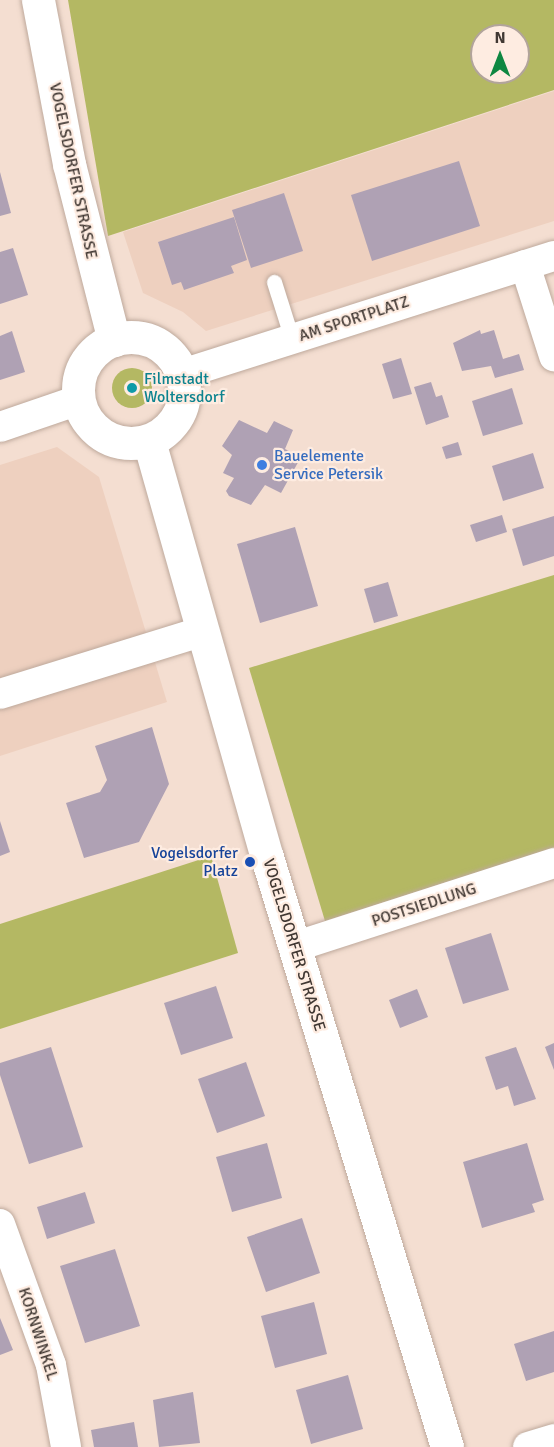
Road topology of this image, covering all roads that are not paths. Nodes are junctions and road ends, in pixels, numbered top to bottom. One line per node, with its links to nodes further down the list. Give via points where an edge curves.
1 (38, 0): 6 (street, VOGELSDORFER STRASSE, via 69,164)
2 (554, 256): 3 (street, AM SPORTPLATZ)
3 (525, 265): 5 (street, AM SPORTPLATZ); 7 (street)
4 (274, 282): 5 (lane)
5 (292, 339): 8 (street, AM SPORTPLATZ)
6 (114, 340): 8 (street, via 138,338 160,346 172,356); 9 (street, via 90,358 82,371)
7 (554, 356)
8 (182, 374): 11 (street, via 183,404 176,420)
9 (79, 400): 10 (street); 11 (street, via 85,417 105,436 131,444)
10 (0, 427)
11 (149, 441): 12 (street, VOGELSDORFER STRASSE)
12 (203, 631): 13 (street); 15 (street, VOGELSDORFER STRASSE)
13 (0, 694)
14 (554, 863): 15 (street, POSTSIEDLUNG)
15 (294, 947): 19 (street, VOGELSDORFER STRASSE)
16 (0, 1224): 18 (street, KORNWINKEL, via 51,1365)
17 (554, 1439): 20 (street)
18 (66, 1447)
19 (447, 1447)
20 (528, 1447)

